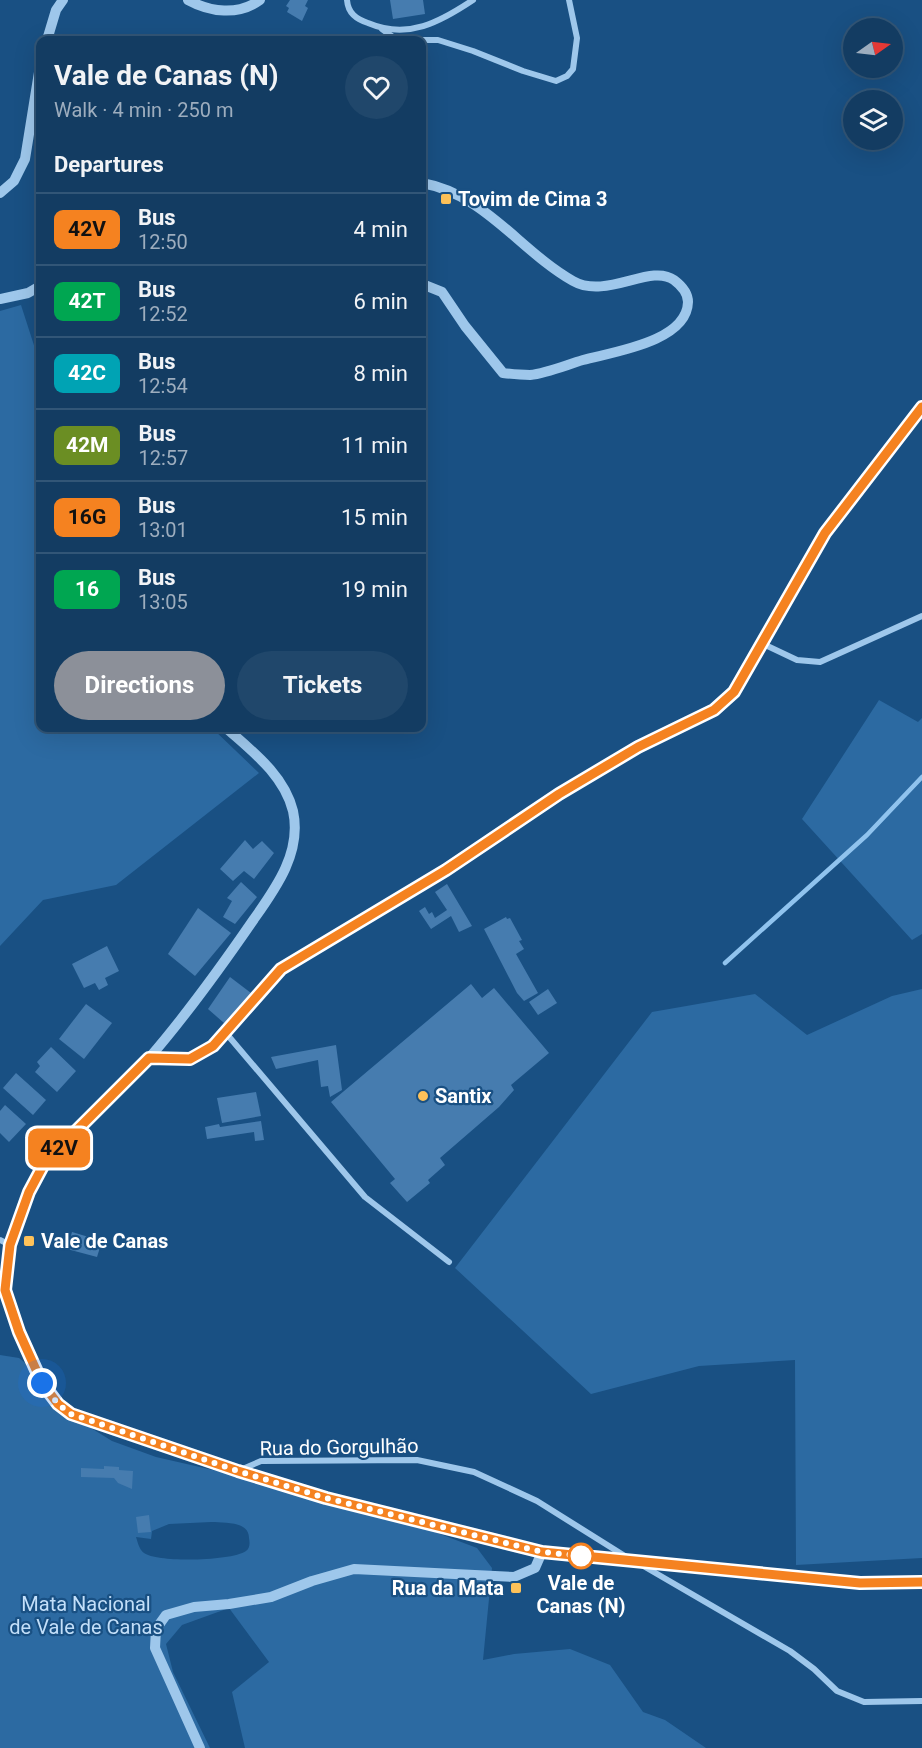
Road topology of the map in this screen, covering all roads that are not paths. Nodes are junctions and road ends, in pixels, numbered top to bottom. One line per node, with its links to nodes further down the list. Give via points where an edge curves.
1 (63, 0): 8 (street)
2 (188, 0): 3 (street, via 218,11 237,10)
3 (260, 0)
4 (347, 0): 7 (street, via 353,15)
5 (473, 0): 7 (street, via 443,20 399,31)
6 (569, 0): 10 (street, via 577,38 573,69 556,81 474,51)
7 (382, 29): 9 (street)
8 (48, 36)
9 (392, 36)
10 (426, 40)
11 (36, 91): 13 (street, via 25,159 14,181)
12 (426, 184): 14 (street, via 451,190 497,220 575,282 610,286 656,275 671,278 688,296 682,320 654,341 531,375 502,373 442,292)
13 (0, 193)
14 (426, 286)
15 (36, 288): 16 (street)
16 (0, 299)
17 (922, 407): 19 (street, via 825,533)
18 (922, 616): 19 (street, via 820,662 797,660)
19 (761, 644): 21 (street, via 734,692 714,710 628,753 559,794 446,870 281,969)
20 (230, 732): 22 (street, via 263,761 283,786 292,812 292,846 273,892 199,999)
21 (225, 1032): 22 (street, via 213,1046 190,1059); 24 (street, via 365,1197)
22 (149, 1058): 23 (street, via 45,1162)
23 (5, 1243): 25 (street)
24 (449, 1262)
25 (3, 1293): 26 (street, via 42,1383 63,1409)
26 (238, 1471): 27 (street, via 326,1498); 28 (street, Rua do Gorgulhão, via 261,1461 417,1460 474,1472 537,1501)
27 (542, 1552): 28 (street); 31 (street, via 535,1568 514,1576 354,1569 271,1597 194,1607 166,1615 156,1629 155,1648)
28 (634, 1561): 29 (street, via 860,1583); 30 (street, Rua do Gorgulhão, via 790,1651 837,1690 864,1702)
29 (922, 1582)
30 (922, 1701)
31 (200, 1748)

